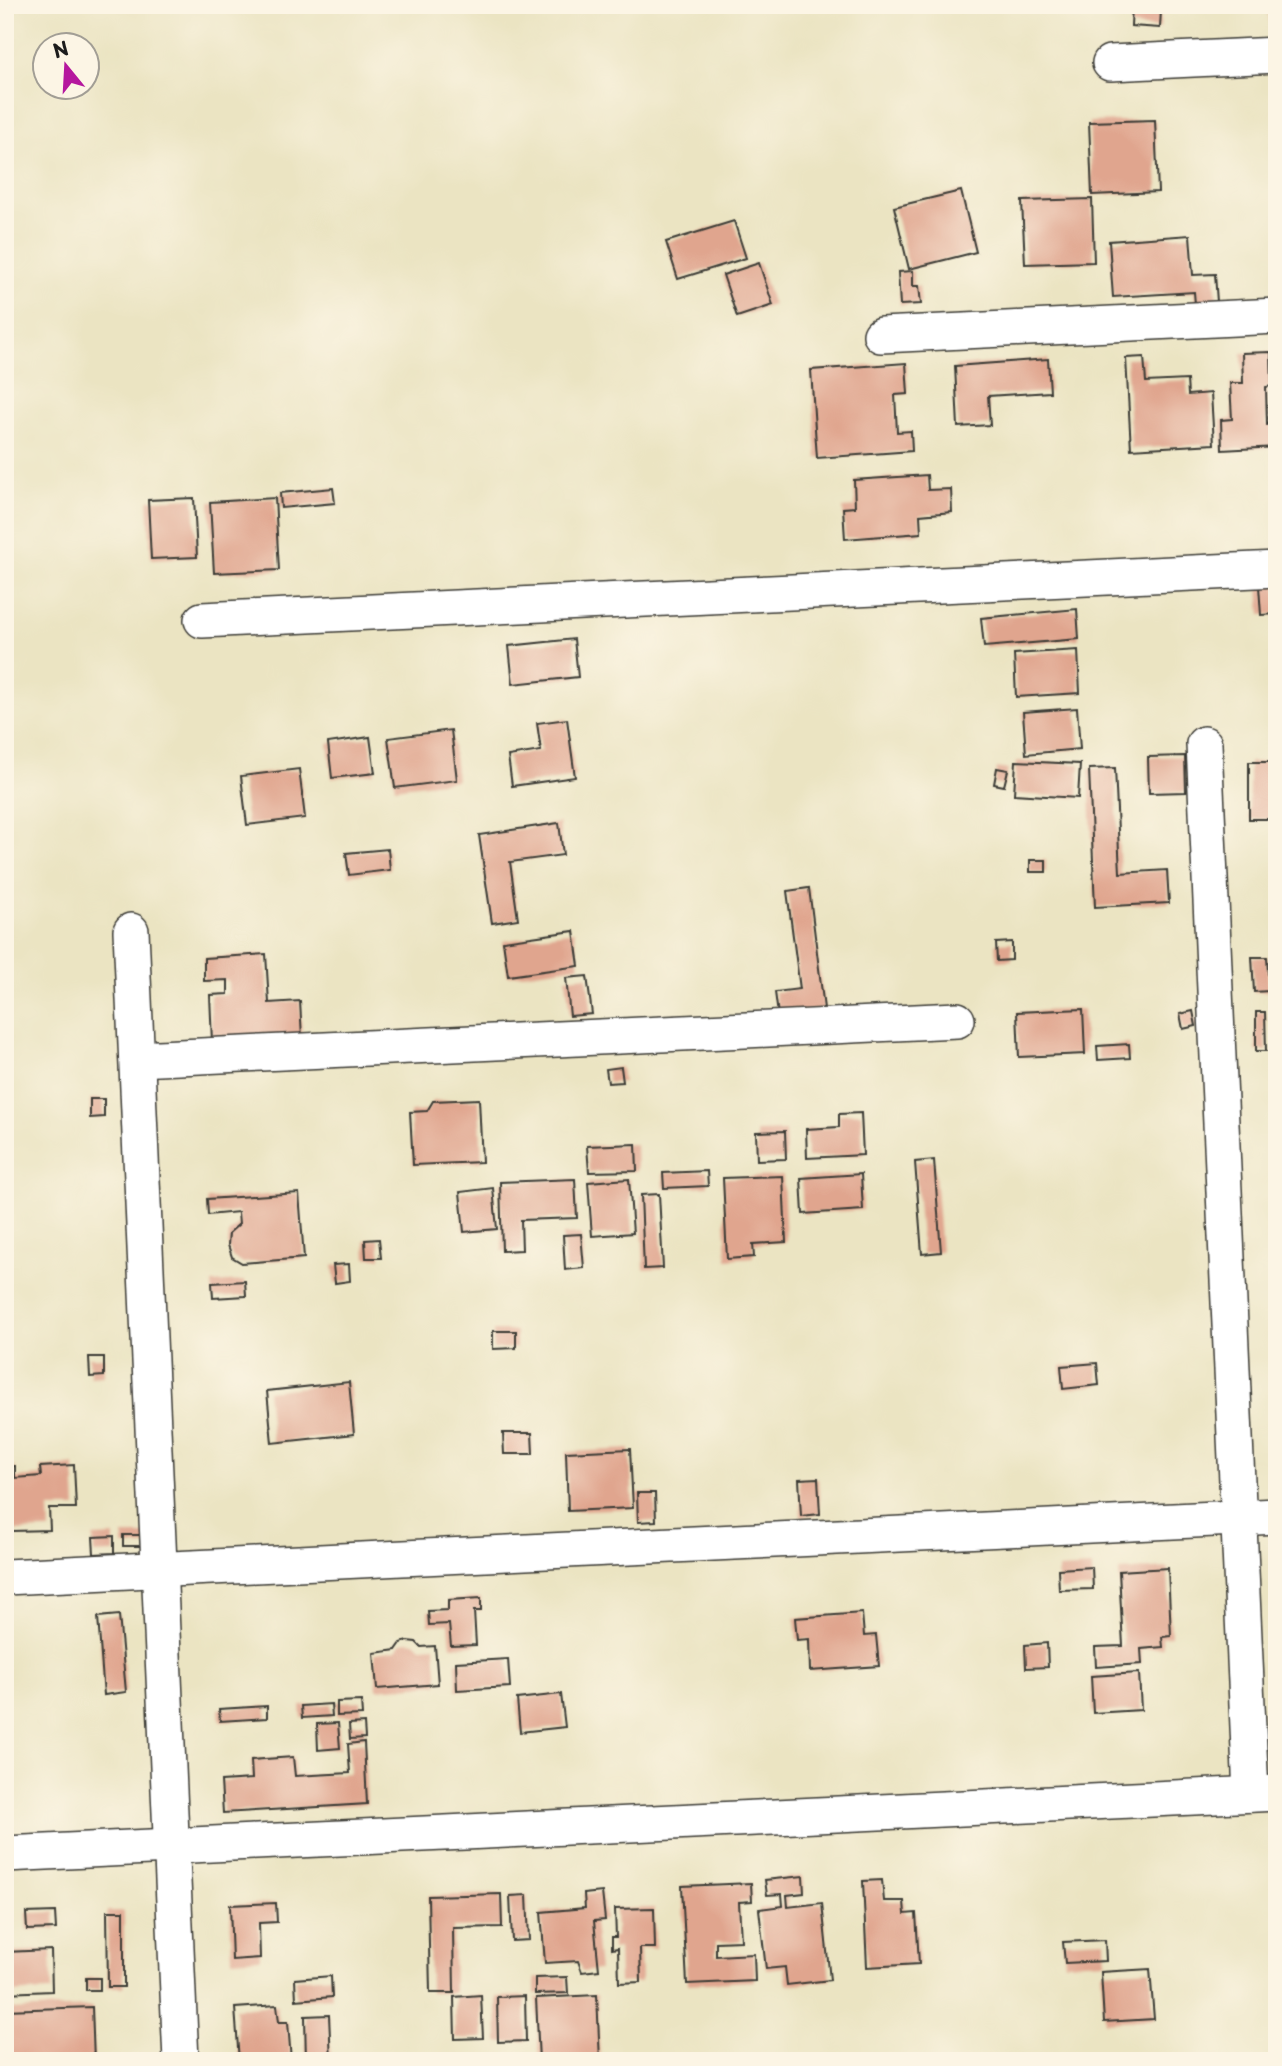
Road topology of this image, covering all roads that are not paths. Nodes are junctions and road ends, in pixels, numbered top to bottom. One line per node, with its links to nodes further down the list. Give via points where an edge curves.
1 (1277, 55): 2 (street)
2 (1110, 64)
3 (1277, 316): 4 (street)
4 (881, 335)
5 (1277, 569): 6 (street)
6 (202, 621)
7 (1205, 744): 12 (street)
8 (131, 932): 10 (street)
9 (957, 1020): 10 (street)
10 (137, 1059): 13 (street)
11 (1277, 1516): 12 (street)
12 (1239, 1518): 13 (street); 15 (street)
13 (159, 1570): 14 (street); 16 (street)
14 (5, 1577)
15 (1264, 1793): 16 (street)
16 (172, 1846): 17 (street); 18 (street)
17 (5, 1854)
18 (181, 2061)

